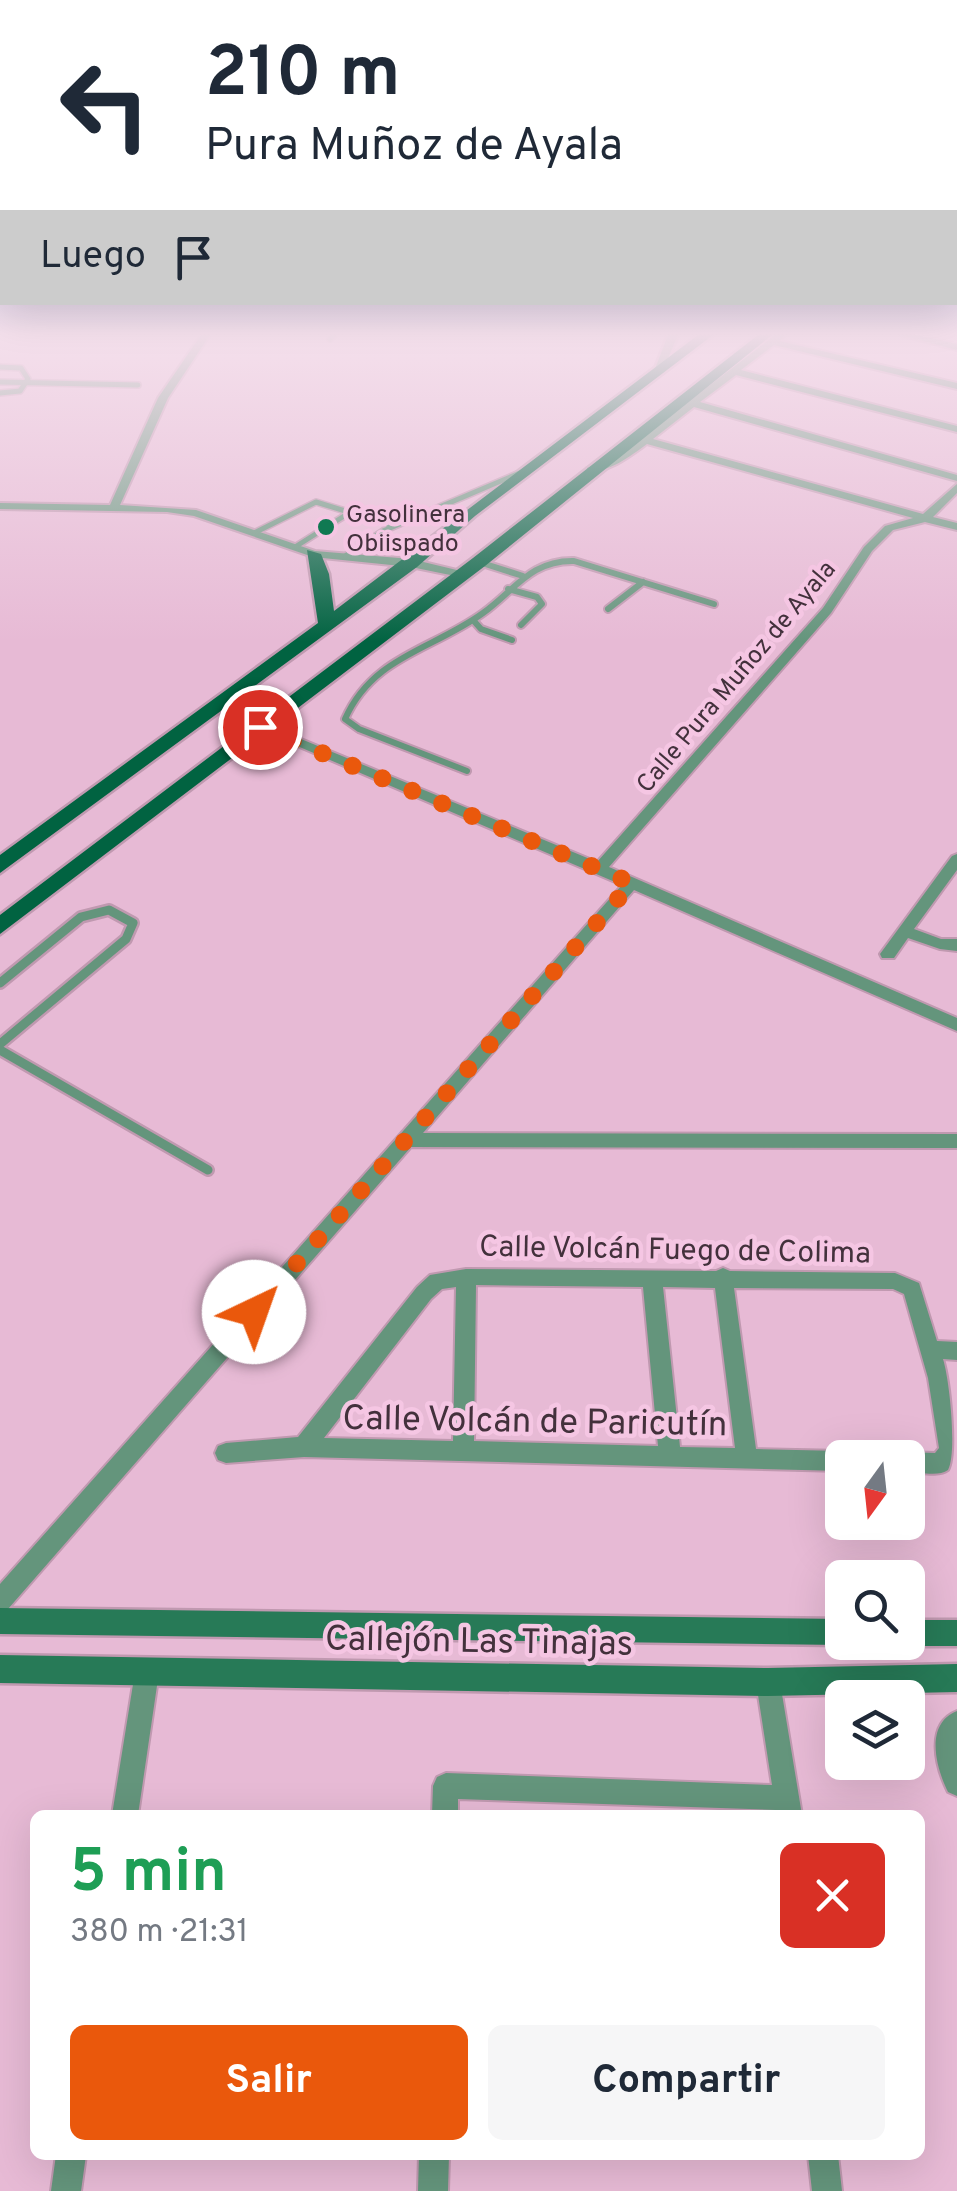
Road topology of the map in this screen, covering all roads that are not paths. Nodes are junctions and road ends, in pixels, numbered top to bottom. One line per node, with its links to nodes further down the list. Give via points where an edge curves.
1 (145, 437): 12 (street)
2 (570, 437): 7 (main road)
3 (636, 437): 8 (main road)
4 (649, 437): 6 (street)
5 (813, 437): 9 (street)
6 (645, 440): 8 (street, via 613,464); 14 (street)
7 (526, 470): 15 (lane); 22 (main road)
8 (590, 470): 21 (main road)
9 (957, 478)
10 (957, 487): 14 (street, Calle Pura Muñoz de Ayala)
11 (0, 506): 12 (street)
12 (114, 507): 17 (street, via 196,513)
13 (352, 512): 15 (lane); 17 (lane, via 308,503); 18 (lane)
14 (926, 518): 16 (street); 37 (street, Calle Pura Muñoz de Ayala, via 889,528 868,549 827,610)
15 (394, 526): 20 (lane)
16 (957, 527)
17 (254, 533): 18 (street)
18 (294, 548): 19 (street)
19 (313, 554): 20 (street); 30 (main road)
20 (345, 556): 22 (street)
21 (479, 562): 23 (main road); 24 (lane)
22 (411, 563): 23 (street); 30 (main road)
23 (461, 575): 33 (main road)
24 (523, 576): 25 (lane, via 544,562 564,560); 26 (lane)
25 (643, 582): 27 (lane); 28 (lane)
26 (508, 589): 29 (lane); 31 (lane, via 542,604)
27 (714, 604)
28 (608, 610)
29 (473, 620): 32 (lane); 34 (lane, via 378,672 352,696 345,718)
30 (328, 625): 36 (main road)
31 (521, 625)
32 (512, 640)
33 (260, 727): 37 (street); 39 (main road)
34 (468, 770)
35 (957, 859): 40 (street)
36 (0, 866)
37 (600, 869): 38 (street)
38 (632, 883): 44 (street); 46 (street)
39 (0, 926)
40 (904, 931): 41 (street); 42 (street)
41 (957, 945)
42 (888, 954)
43 (0, 983): 45 (lane, via 81,916 109,910 133,923 126,940)
44 (957, 1026)
45 (0, 1047): 48 (lane)
46 (406, 1140): 47 (street); 62 (street)
47 (957, 1141)
48 (208, 1170)
49 (723, 1276): 51 (street, Calle Volcán Fuego de Colima); 52 (street, Calle Volcán Fuego de Colima, via 895,1282 912,1289); 59 (street)
50 (466, 1277): 51 (street, Calle Volcán Fuego de Colima); 55 (street, Calle Volcán Fuego de Colima, via 437,1281 408,1311); 56 (street)
51 (652, 1277): 58 (street)
52 (930, 1350): 53 (street); 54 (street)
53 (957, 1352)
54 (947, 1378): 61 (street, via 950,1451 940,1463)
55 (304, 1447): 56 (street, Calle Volcán de Paricutín); 57 (street, Calle Volcán de Paricutín)
56 (463, 1450): 58 (street, Calle Volcán de Paricutín)
57 (226, 1453)
58 (670, 1455): 59 (street, Calle Volcán de Paricutín)
59 (747, 1458): 60 (street, Calle Volcán de Paricutín)
60 (825, 1460)
61 (925, 1463)
62 (0, 1601)
63 (0, 1621): 64 (main road, Callejón Las Tinajas)
64 (825, 1632)
65 (925, 1633): 66 (main road)
66 (957, 1633)
67 (0, 1669): 68 (main road, Callejón Las Tinajas)
68 (148, 1672): 70 (main road, Callejón Las Tinajas); 74 (street)
69 (957, 1678): 70 (main road, Callejón Las Tinajas)
70 (768, 1682): 73 (street)
71 (957, 1723): 72 (street, via 947,1761)
72 (957, 1783)
73 (788, 1807): 75 (street, via 446,1786)
74 (126, 1810)
75 (445, 1810)
76 (70, 2160): 79 (street)
77 (434, 2160): 80 (street)
78 (824, 2160): 81 (street)
79 (66, 2191)
80 (433, 2191)
81 (827, 2191)

